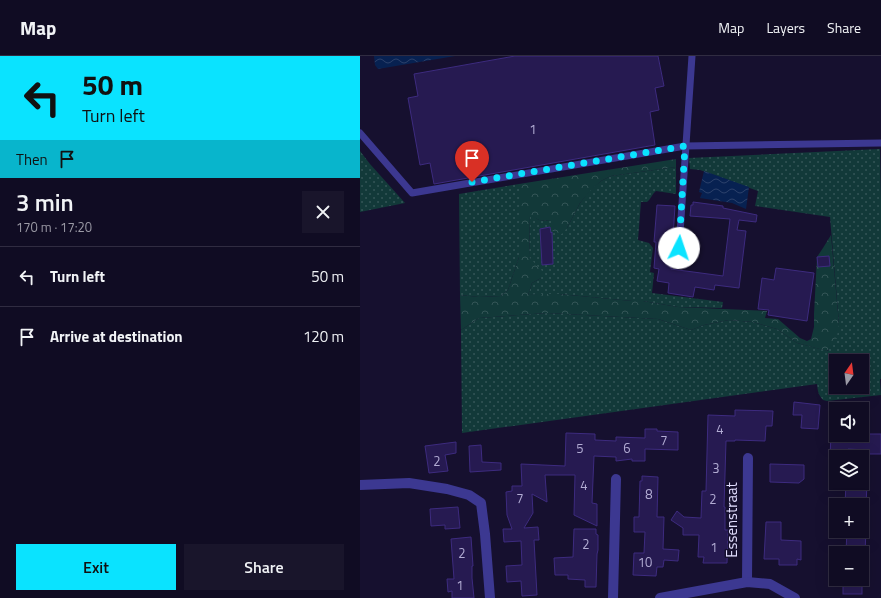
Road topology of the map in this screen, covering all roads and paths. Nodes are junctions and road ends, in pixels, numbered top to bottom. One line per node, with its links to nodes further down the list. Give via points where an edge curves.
1 (692, 56): 4 (lane)
2 (360, 133): 4 (lane, via 412,193)
3 (881, 143): 4 (lane)
4 (685, 146): 5 (lane)
5 (679, 248)
6 (748, 458): 9 (street, Essenstraat)
7 (616, 479): 11 (street)
8 (360, 485): 10 (street, via 409,483 469,495 481,503)
9 (747, 582): 12 (street); 13 (street, via 770,584)
10 (490, 598)
11 (614, 598)
12 (660, 598)
13 (795, 598)

